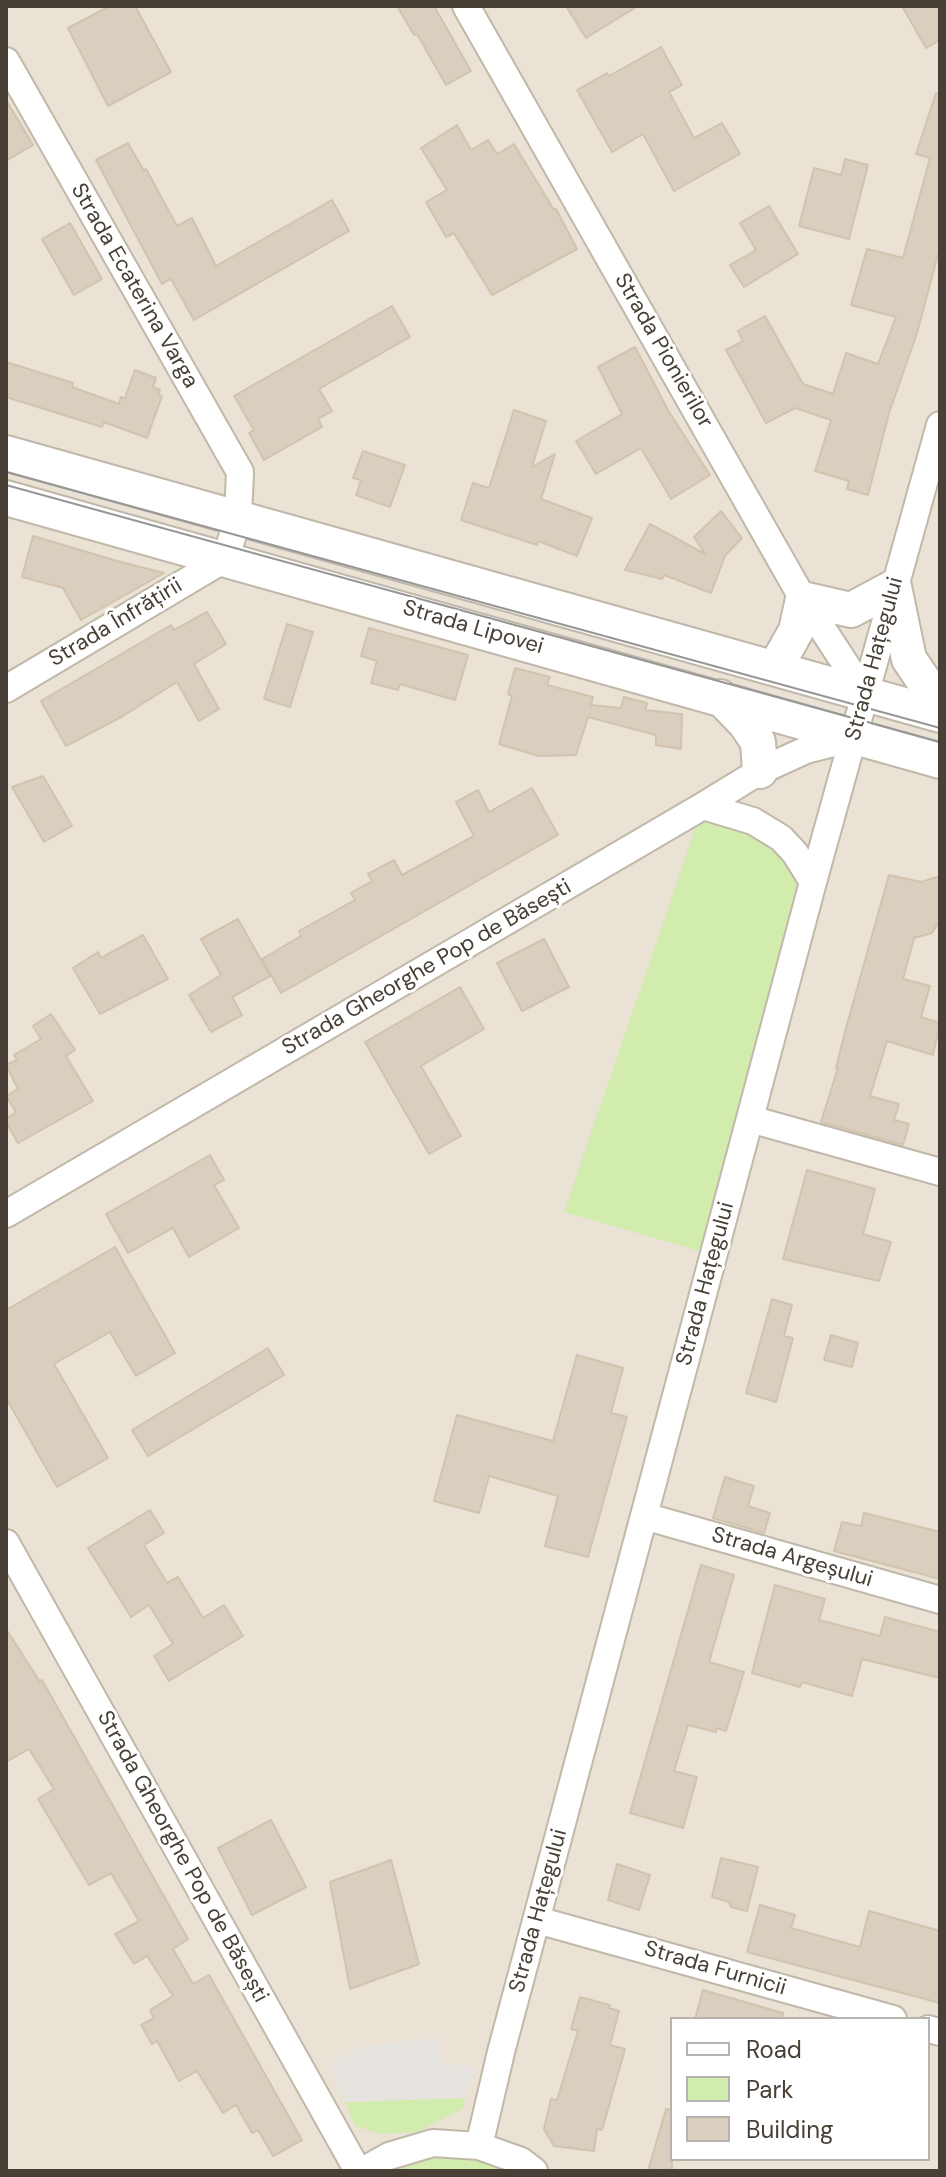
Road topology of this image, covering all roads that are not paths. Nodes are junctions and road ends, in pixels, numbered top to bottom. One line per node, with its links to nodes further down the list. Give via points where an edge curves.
1 (466, 6): 9 (street, Strada Pionierilor)
2 (6, 61): 6 (street, Strada Ecaterina Varga, via 240,472)
3 (940, 425): 8 (street, Strada Hațegului)
4 (6, 453): 6 (street, Strada Lipovei)
5 (6, 498): 7 (street, Strada Lipovei)
6 (238, 517): 7 (street, Strada Ecaterina Varga); 10 (street, Strada Lipovei)
7 (226, 558): 11 (street, Strada Înfrățirii); 13 (street, Strada Lipovei)
8 (894, 587): 9 (street, via 851,610); 12 (street, Strada Hațegului); 14 (street, via 909,659)
9 (803, 599): 10 (street, via 796,631); 12 (street, Strada Pionierilor)
10 (775, 668): 12 (street, Strada Lipovei)
11 (6, 689)
12 (865, 694): 15 (street, Strada Lipovei); 16 (street, Strada Hațegului)
13 (720, 697): 16 (street, Strada Lipovei); 18 (street, via 758,742)
14 (940, 700)
15 (940, 715)
16 (854, 738): 17 (street, Strada Lipovei); 18 (street, Strada Gheorghe Pop de Băsești, via 806,750); 20 (street, Strada Hațegului)
17 (940, 761)
18 (760, 771): 19 (street, Strada Gheorghe Pop de Băsești)
19 (703, 806): 20 (street, via 753,821 781,838); 23 (street, Strada Gheorghe Pop de Băsești)
20 (813, 882): 21 (street, Strada Hațegului)
21 (750, 1119): 22 (street); 24 (street, Strada Hațegului)
22 (940, 1172)
23 (6, 1214)
24 (644, 1516): 26 (street, Strada Argeșului); 27 (street, Strada Hațegului)
25 (6, 1543): 30 (street, Strada Gheorghe Pop de Băsești)
26 (940, 1600)
27 (537, 1920): 28 (street, Strada Furnicii); 29 (street, Strada Hațegului)
28 (886, 2017)
29 (479, 2146): 30 (street, via 433,2143); 31 (street)
30 (360, 2171)
31 (534, 2171)

